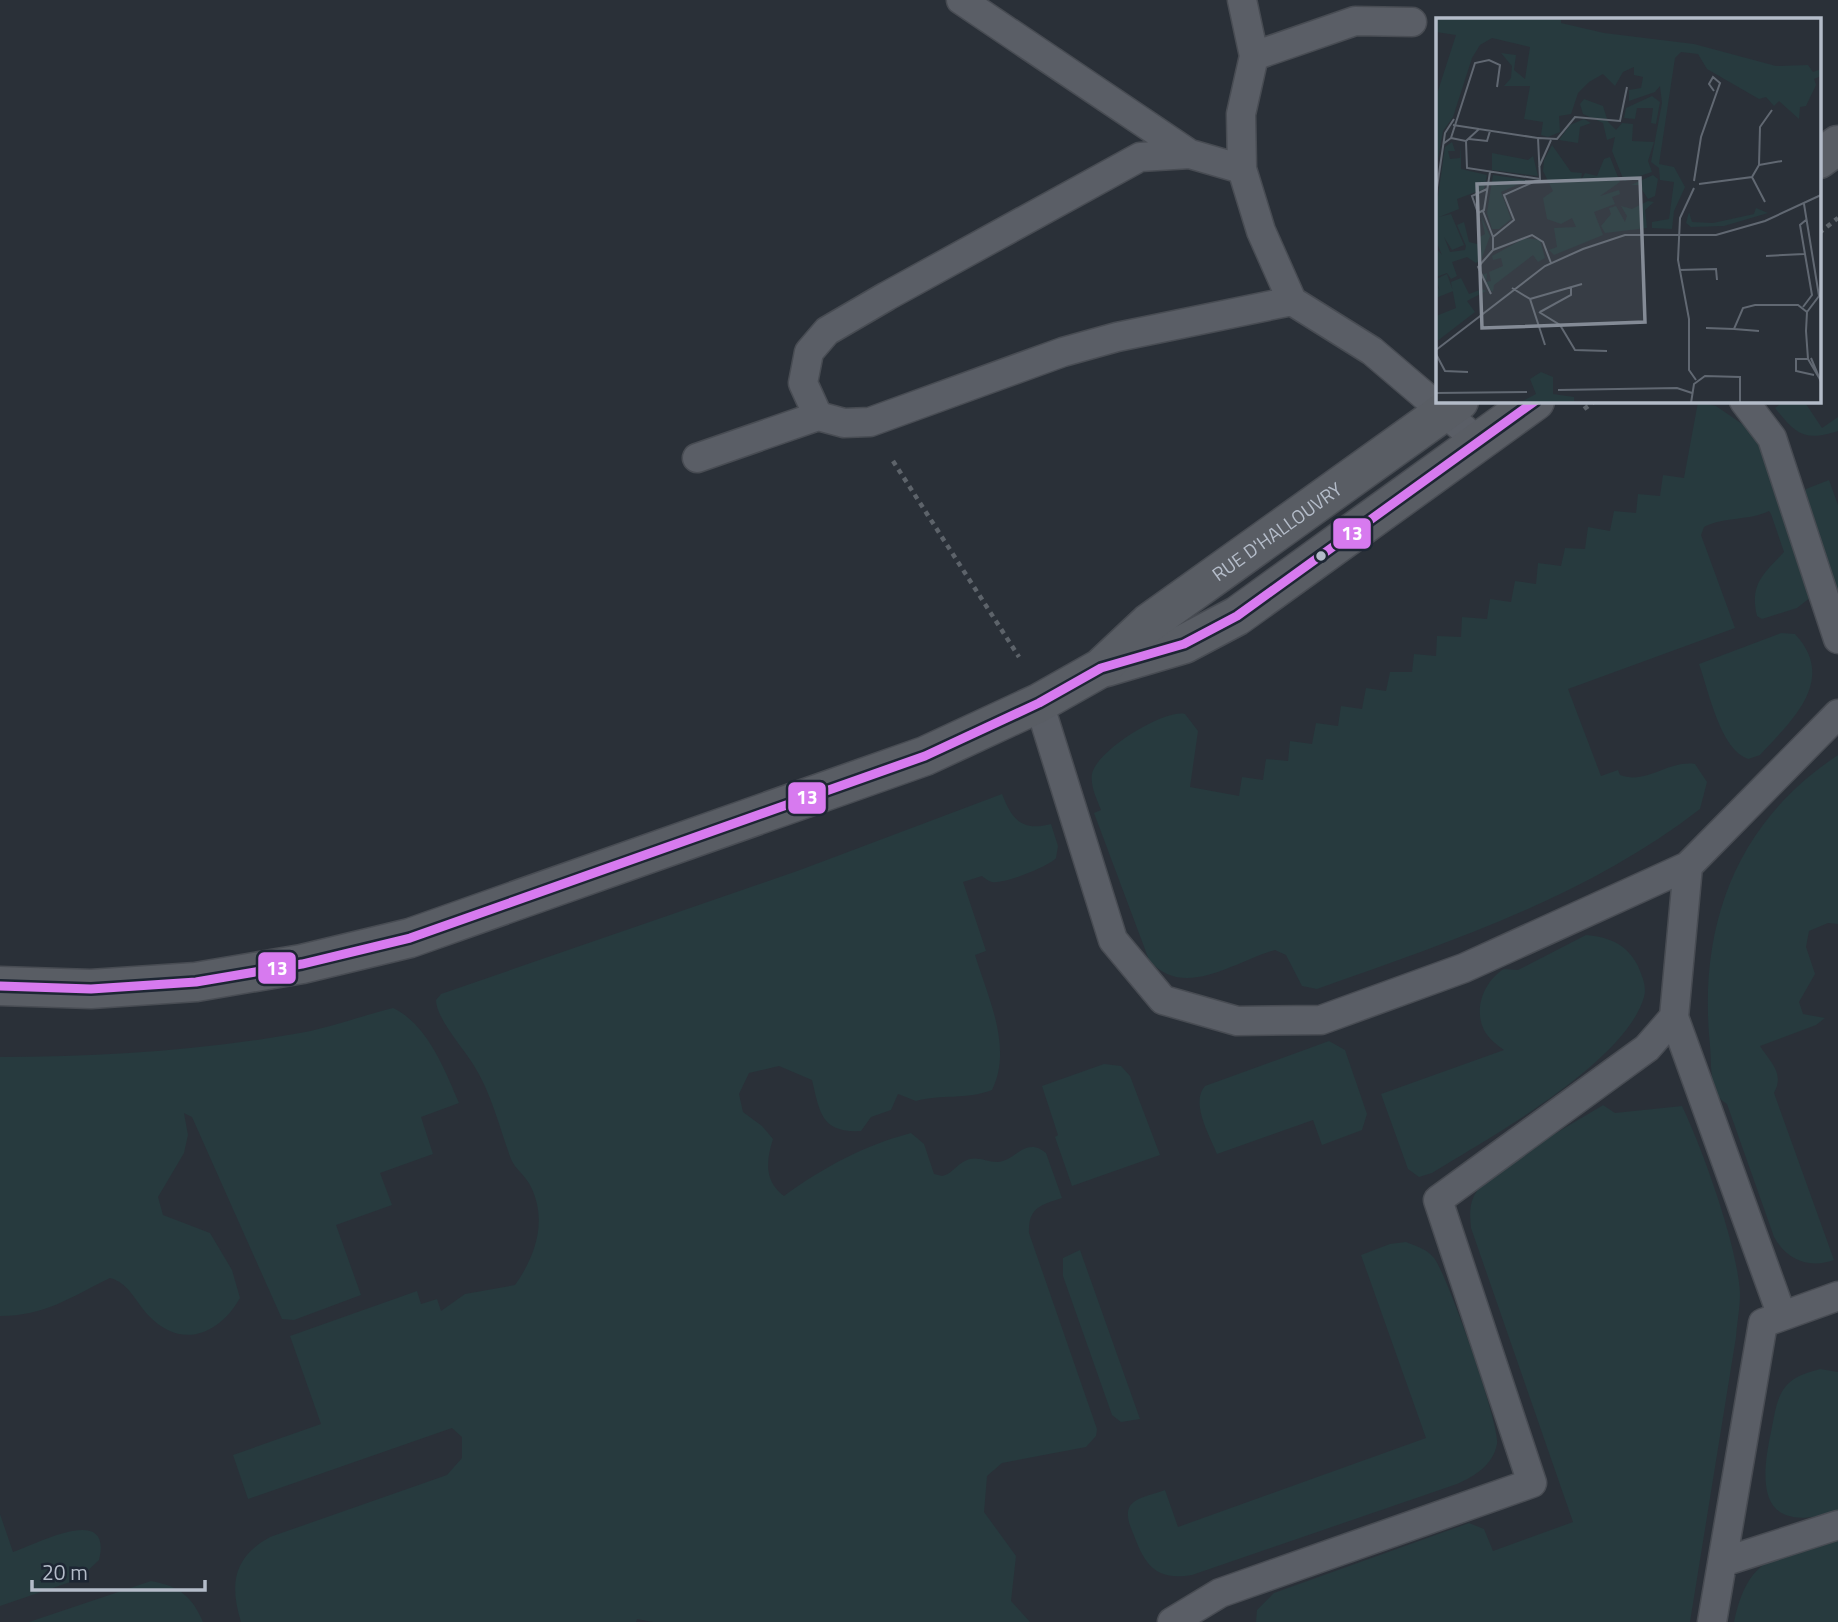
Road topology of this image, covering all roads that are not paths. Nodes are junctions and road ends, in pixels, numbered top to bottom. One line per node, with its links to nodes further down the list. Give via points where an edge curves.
1 (961, 0): 6 (lane)
2 (1242, 0): 4 (lane)
3 (1412, 22): 4 (lane, via 1355,20)
4 (1254, 55): 8 (lane, via 1241,114)
5 (1838, 145): 7 (main road)
6 (1190, 154): 8 (lane); 14 (lane, via 1140,158 827,331 809,352 803,383)
7 (1820, 158)
8 (1242, 169): 9 (lane, via 1261,231)
9 (1292, 301): 10 (lane); 14 (lane, via 1063,352 870,422 844,424)
10 (1436, 396)
11 (1534, 402): 15 (main road, RUE D'HALLOUVRY)
12 (1745, 402): 17 (lane, via 1773,438)
13 (1451, 406): 15 (lane); 18 (main road, RUE D'HALLOUVRY, via 1149,623)
14 (818, 416): 16 (lane)
15 (1479, 442): 18 (main road, RUE D'HALLOUVRY, via 1237,616 1184,644)
16 (696, 458)
17 (1838, 639)
18 (1101, 668): 19 (main road, RUE D'HALLOUVRY)
19 (1039, 703): 21 (lane, via 1112,940 1163,1000 1237,1021 1321,1020 1464,968); 22 (main road, RUE D'HALLOUVRY, via 912,760 410,938 302,964 196,982 91,989)
20 (1838, 714): 21 (lane)
21 (1688, 866): 23 (lane)
22 (0, 986)
23 (1674, 1017): 25 (lane); 28 (lane, via 1647,1048 1438,1200 1532,1483 1220,1593)
24 (1838, 1296): 25 (lane)
25 (1782, 1316): 27 (lane, via 1763,1323)
26 (1838, 1525): 27 (lane)
27 (1723, 1562): 29 (lane)
28 (1172, 1622)
29 (1712, 1622)

